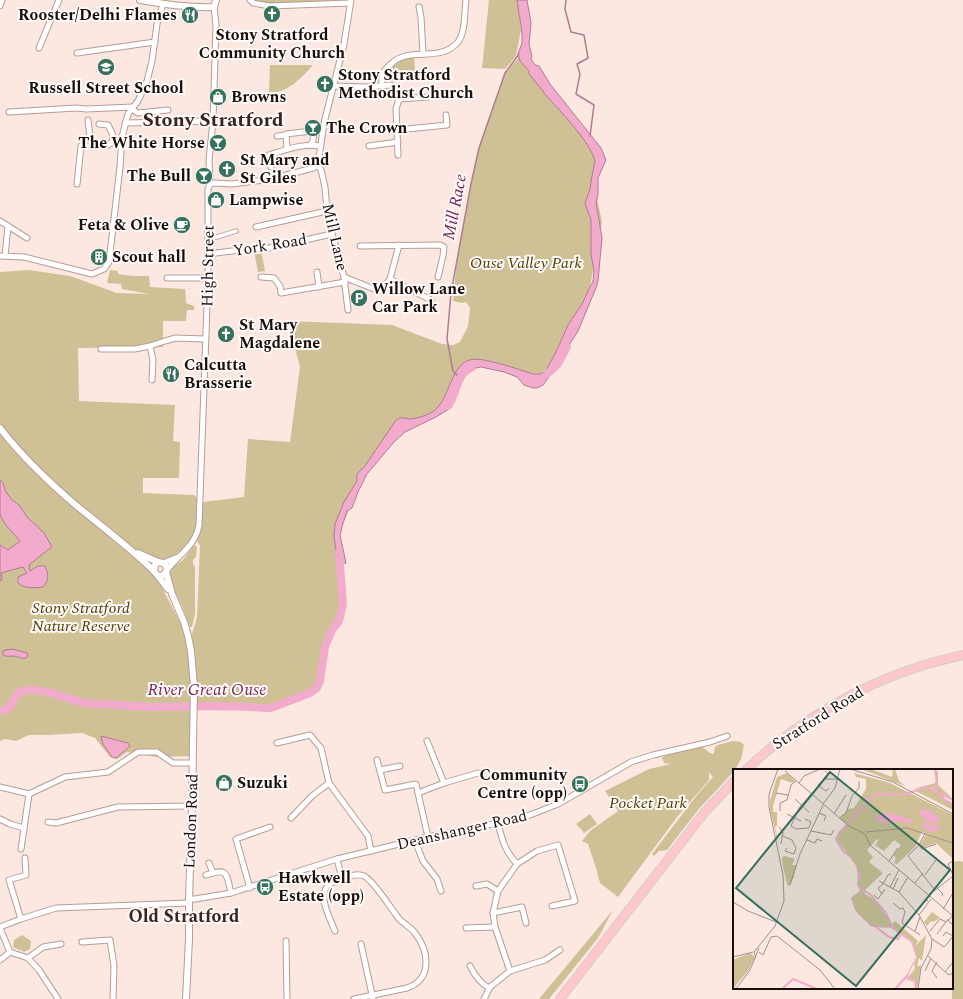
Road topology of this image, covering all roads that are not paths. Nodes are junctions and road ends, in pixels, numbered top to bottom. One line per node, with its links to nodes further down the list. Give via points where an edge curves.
1 (2, 0): 9 (street)
2 (59, 0): 13 (street)
3 (142, 0): 8 (street)
4 (216, 0): 10 (street)
5 (250, 0): 7 (street, via 253,3 270,6)
6 (466, 0): 15 (street, via 463,30 458,41 438,54)
7 (350, 2): 17 (street, via 344,44)
8 (163, 4): 10 (street); 12 (street)
9 (0, 6)
10 (214, 7): 25 (street, High Street, via 216,25)
11 (419, 7): 15 (street)
12 (155, 42): 14 (street); 20 (street, via 147,81)
13 (39, 48)
14 (77, 53)
15 (423, 54): 16 (street, via 404,55 395,60 384,70)
16 (382, 85): 17 (street); 19 (street, via 391,85)
17 (333, 86): 38 (street)
18 (428, 97): 19 (street)
19 (399, 99): 29 (street, via 396,109)
20 (132, 108): 21 (street, via 138,113); 22 (street); 26 (street)
21 (168, 110)
22 (9, 112)
23 (446, 115): 28 (street)
24 (88, 120): 35 (street)
25 (213, 121): 26 (street); 45 (street, High Street, via 209,160)
26 (125, 123): 34 (street)
27 (99, 124): 32 (street, via 108,125)
28 (447, 125): 29 (street); 30 (street)
29 (397, 130): 36 (street)
30 (447, 132)
31 (286, 135): 33 (street); 37 (street, via 312,131 315,136); 40 (street)
32 (113, 136): 34 (street); 35 (street, via 112,142 100,147)
33 (277, 136)
34 (122, 137): 57 (street, via 109,262 104,269 87,274 52,263)
35 (91, 139): 44 (street, via 81,146)
36 (398, 142): 39 (street); 41 (street)
37 (310, 145): 38 (street); 40 (street)
38 (320, 146): 42 (street)
39 (370, 146)
40 (288, 149): 43 (street, via 269,155)
41 (398, 155)
42 (318, 164): 45 (street, via 313,168 271,179); 46 (street, Mill Lane, via 325,187)
43 (271, 167)
44 (77, 184)
45 (210, 184): 56 (street, High Street)
46 (327, 210): 49 (street); 51 (street, Mill Lane)
47 (0, 221): 48 (street)
48 (8, 226): 52 (street); 57 (street)
49 (256, 227)
50 (236, 232): 53 (street)
51 (332, 234): 56 (street, York Road, via 270,248); 63 (street, Mill Lane)
52 (27, 238)
53 (214, 238)
54 (399, 245): 55 (street); 60 (street, via 444,247); 64 (street)
55 (360, 246)
56 (208, 254): 62 (street, High Street)
57 (3, 256)
58 (317, 272): 65 (street)
59 (261, 277): 65 (street, via 274,278 280,286 281,293)
60 (438, 277)
61 (167, 278): 62 (street)
62 (208, 278): 70 (street, High Street)
63 (345, 279): 64 (street, via 374,290 382,288); 65 (street); 69 (street, Mill Lane)
64 (390, 279): 66 (street)
65 (319, 287)
66 (425, 297): 67 (street); 68 (street)
67 (431, 300)
68 (423, 304)
69 (348, 310)
70 (206, 340): 71 (street, via 176,338); 76 (street, High Street, via 199,526 196,538)
71 (150, 346): 72 (street, via 135,349); 73 (street, via 153,360)
72 (101, 349)
73 (152, 380)
74 (0, 428): 75 (street, via 54,486)
75 (133, 551): 77 (street); 79 (street)
76 (178, 557): 77 (street); 78 (street)
77 (160, 563): 78 (street, via 167,567); 79 (street, via 155,565)
78 (166, 571): 79 (street, via 163,575); 80 (street)
79 (156, 573): 80 (street)
80 (172, 594): 86 (street, London Road, via 184,622 191,651 194,686)
81 (963, 655): 88 (main road, Stratford Road, via 895,675 831,706 764,752)
82 (727, 736): 101 (street, Deanshanger Road, via 631,762 552,807)
83 (427, 741): 93 (street)
84 (277, 744): 92 (street, via 310,735 321,748)
85 (377, 760): 89 (street)
86 (192, 763): 96 (street, via 173,763 157,752 138,752 108,772 65,777); 97 (street, London Road)
87 (400, 766): 89 (street)
88 (747, 769)
89 (380, 770): 95 (street, via 385,790 416,784)
90 (478, 773): 93 (street)
91 (733, 782): 147 (main road, via 704,813)
92 (329, 783): 98 (street); 107 (street, via 368,836)
93 (444, 783): 95 (street)
94 (0, 787): 96 (street)
95 (418, 793): 104 (street)
96 (29, 794): 102 (street)
97 (192, 806): 100 (street, via 118,807 56,823); 120 (street, London Road)
98 (291, 818)
99 (0, 819): 102 (street)
100 (48, 822)
101 (498, 823): 104 (street, Deanshanger Road); 111 (street, via 508,854)
102 (24, 828): 106 (street)
103 (270, 828): 116 (street, via 236,840)
104 (428, 837): 105 (street, Deanshanger Road)
105 (414, 841): 107 (street, Deanshanger Road); 117 (street, via 423,861 437,879)
106 (22, 849)
107 (371, 851): 109 (street, Deanshanger Road)
108 (25, 858): 123 (street, via 26,875 9,880)
109 (337, 860): 114 (street); 116 (street, Deanshanger Road)
110 (209, 864): 112 (street)
111 (517, 864): 118 (street); 121 (street, via 538,850 558,845 575,900)
112 (213, 873): 113 (street); 119 (street, via 224,872)
113 (206, 875)
114 (342, 879): 128 (street, via 330,883 324,891 323,898); 140 (street, via 353,875 368,878 398,919 413,930 423,946 426,968 420,980 413,986)
115 (476, 886): 118 (street, via 487,884)
116 (250, 888): 119 (street, Deanshanger Road)
117 (440, 891)
118 (498, 891): 122 (street)
119 (232, 893): 120 (street, Deanshanger Road)
120 (189, 901): 123 (street, Deanshanger Road, via 56,908); 143 (street, London Road)
121 (552, 906)
122 (493, 913): 124 (street, via 522,907); 126 (street)
123 (21, 919): 125 (street, Deanshanger Road)
124 (526, 923)
125 (0, 927): 134 (street)
126 (495, 927): 127 (street); 138 (street)
127 (466, 928)
128 (335, 931)
129 (286, 941): 144 (street)
130 (82, 942): 142 (street, via 110,940 114,966)
131 (62, 944): 135 (street, via 43,947)
132 (361, 944): 140 (street)
133 (560, 950): 138 (street, via 544,960)
134 (10, 952): 135 (street); 136 (street)
135 (28, 958): 141 (street)
136 (0, 960)
137 (470, 966): 139 (street, via 475,976)
138 (510, 971): 139 (street)
139 (489, 988): 146 (street)
140 (372, 997): 145 (street)
141 (58, 999)
142 (113, 999)
143 (186, 999)
144 (287, 999)
145 (354, 999)
146 (484, 999)
147 (560, 999)

